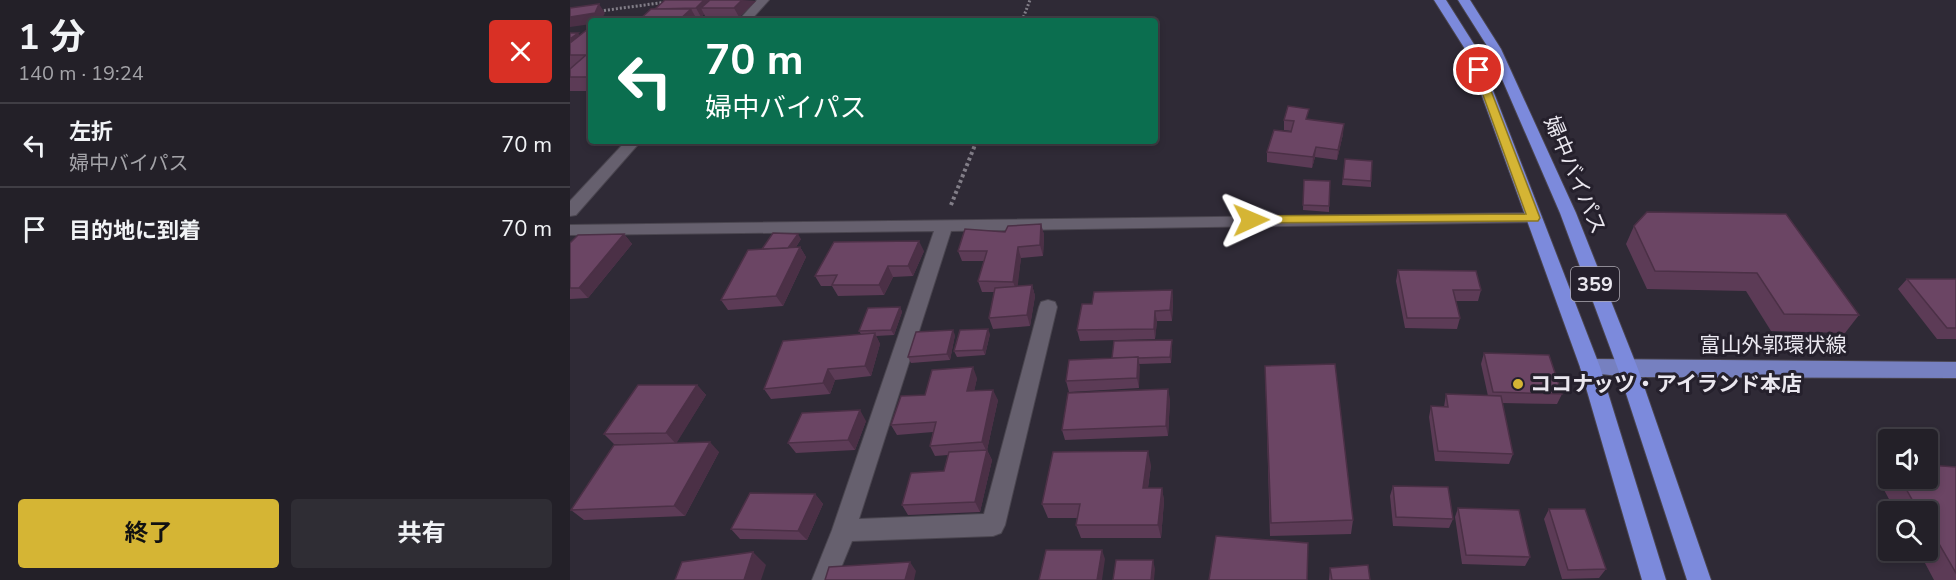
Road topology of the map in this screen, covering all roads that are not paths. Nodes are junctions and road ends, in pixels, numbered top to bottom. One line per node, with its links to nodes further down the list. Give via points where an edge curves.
1 (763, 0): 4 (street)
2 (1440, 0): 7 (highway, 359, via 1471,49)
3 (1464, 0): 12 (highway, 婦中バイパス / 359, via 1496,49 1568,213)
4 (747, 18)
5 (631, 144): 6 (street)
6 (570, 211)
7 (1534, 218): 8 (street); 11 (highway, 359)
8 (944, 226): 9 (street); 14 (street)
9 (570, 230)
10 (1048, 307): 14 (street, via 993,525)
11 (1590, 367): 12 (main road, 富山外郭環状線); 16 (highway, 359)
12 (1628, 369): 13 (main road, 富山外郭環状線); 17 (highway, 婦中バイパス / 359)
13 (1956, 370)
14 (844, 530): 15 (street)
15 (824, 580)
16 (1654, 580)
17 (1699, 580)

